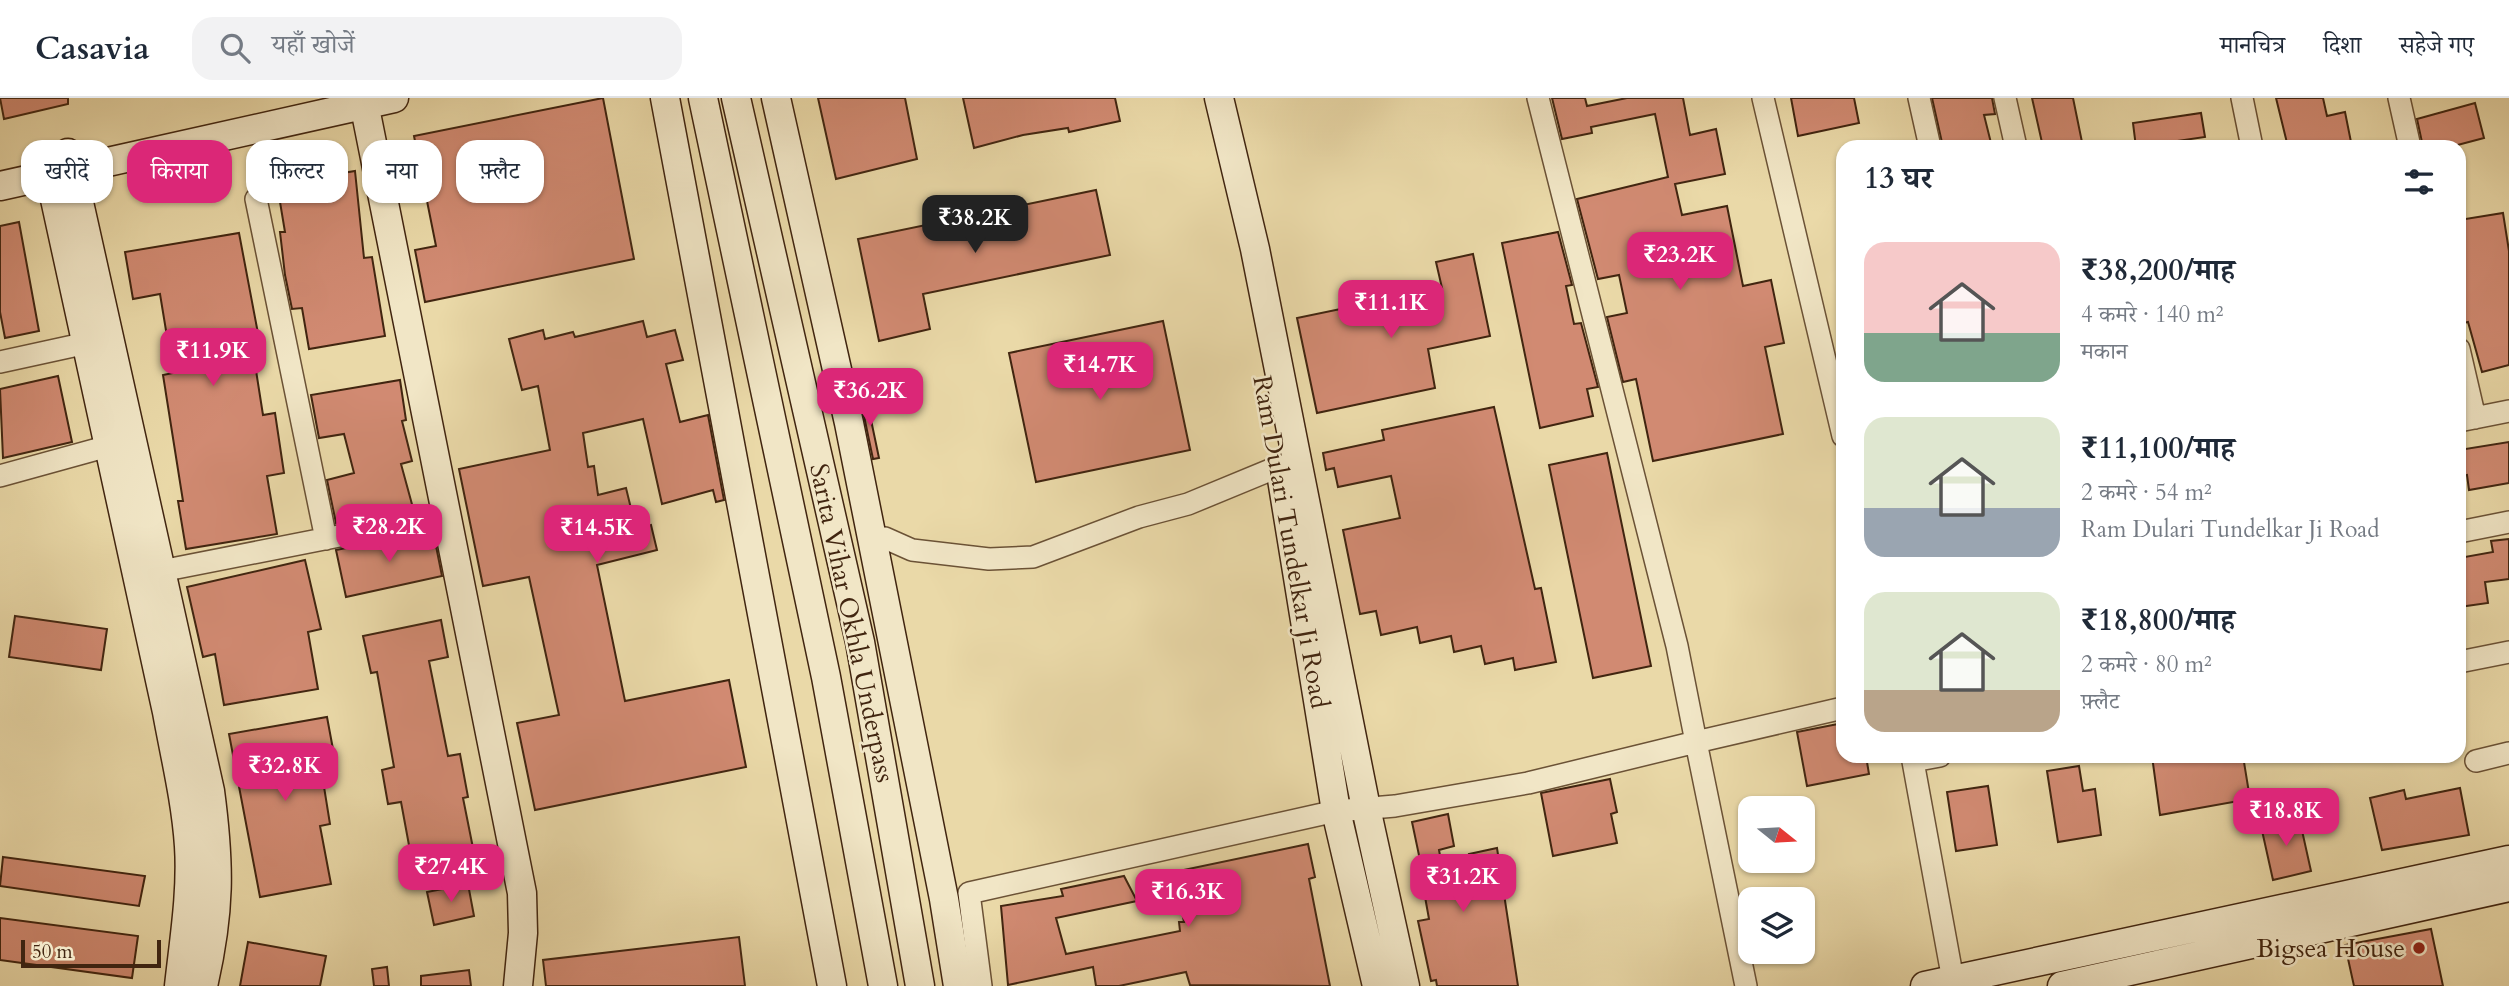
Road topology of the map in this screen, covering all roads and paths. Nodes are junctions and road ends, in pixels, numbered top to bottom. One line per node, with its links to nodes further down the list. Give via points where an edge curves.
1 (321, 98): 20 (street)
2 (394, 98): 15 (street)
3 (665, 98): 58 (street)
4 (703, 98): 59 (street, Sarita Vihar Okhla Underpass, via 823,664)
5 (736, 98): 60 (street, Sarita Vihar Okhla Underpass, via 860,642)
6 (776, 98): 41 (street)
7 (1202, 98): 35 (street, Ram Dulari Tundelkar Ji Road)
8 (1219, 98): 50 (street, Ram Dulari Tundelkar Ji Road, via 1255,249)
9 (1538, 98): 46 (street, via 1677,646)
10 (1763, 98): 31 (street)
11 (1919, 98): 16 (street)
12 (2005, 98): 17 (street)
13 (2242, 98): 18 (street)
14 (2399, 98): 19 (street)
15 (363, 101): 21 (street); 37 (street)
16 (1928, 140)
17 (2014, 140)
18 (2251, 140)
19 (2408, 140)
20 (113, 150)
21 (113, 153)
22 (21, 167): 23 (street)
23 (0, 168)
24 (21, 178): 25 (street)
25 (0, 186)
26 (64, 203): 29 (street)
27 (67, 203): 34 (street)
28 (257, 203): 40 (street)
29 (87, 343): 30 (street); 34 (street)
30 (0, 362)
31 (1836, 406)
32 (2509, 411): 33 (street)
33 (2467, 420)
34 (121, 443): 36 (street); 42 (street); 55 (street, via 189,846)
35 (1280, 466): 41 (street, via 1188,504 1033,556 989,559 912,550 885,538); 51 (street, Ram Dulari Tundelkar Ji Road)
36 (0, 476)
37 (446, 515): 40 (street); 57 (street, via 522,892)
38 (2509, 522): 39 (street)
39 (2466, 531)
40 (326, 539): 42 (street)
41 (873, 542): 61 (street)
42 (161, 571): 56 (street, via 210,791 216,838 219,880 214,938)
43 (2509, 652): 44 (street)
44 (2466, 661)
45 (1836, 710): 46 (street)
46 (1696, 742): 50 (street, via 1528,783); 65 (street)
47 (2509, 753): 48 (street)
48 (2476, 761)
49 (1914, 763): 54 (street)
50 (1366, 808): 51 (street); 64 (street, Ram Dulari Tundelkar Ji Road)
51 (1336, 811): 62 (street, via 969,893); 63 (street, Ram Dulari Tundelkar Ji Road)
52 (2509, 860): 54 (street)
53 (2509, 887): 67 (street)
54 (1953, 981): 66 (street)
55 (179, 986)
56 (203, 986)
57 (518, 986)
58 (832, 986)
59 (883, 986)
60 (920, 986)
61 (958, 986)
62 (981, 986)
63 (1377, 986)
64 (1405, 986)
65 (1746, 986)
66 (1925, 986)
67 (2062, 986)

